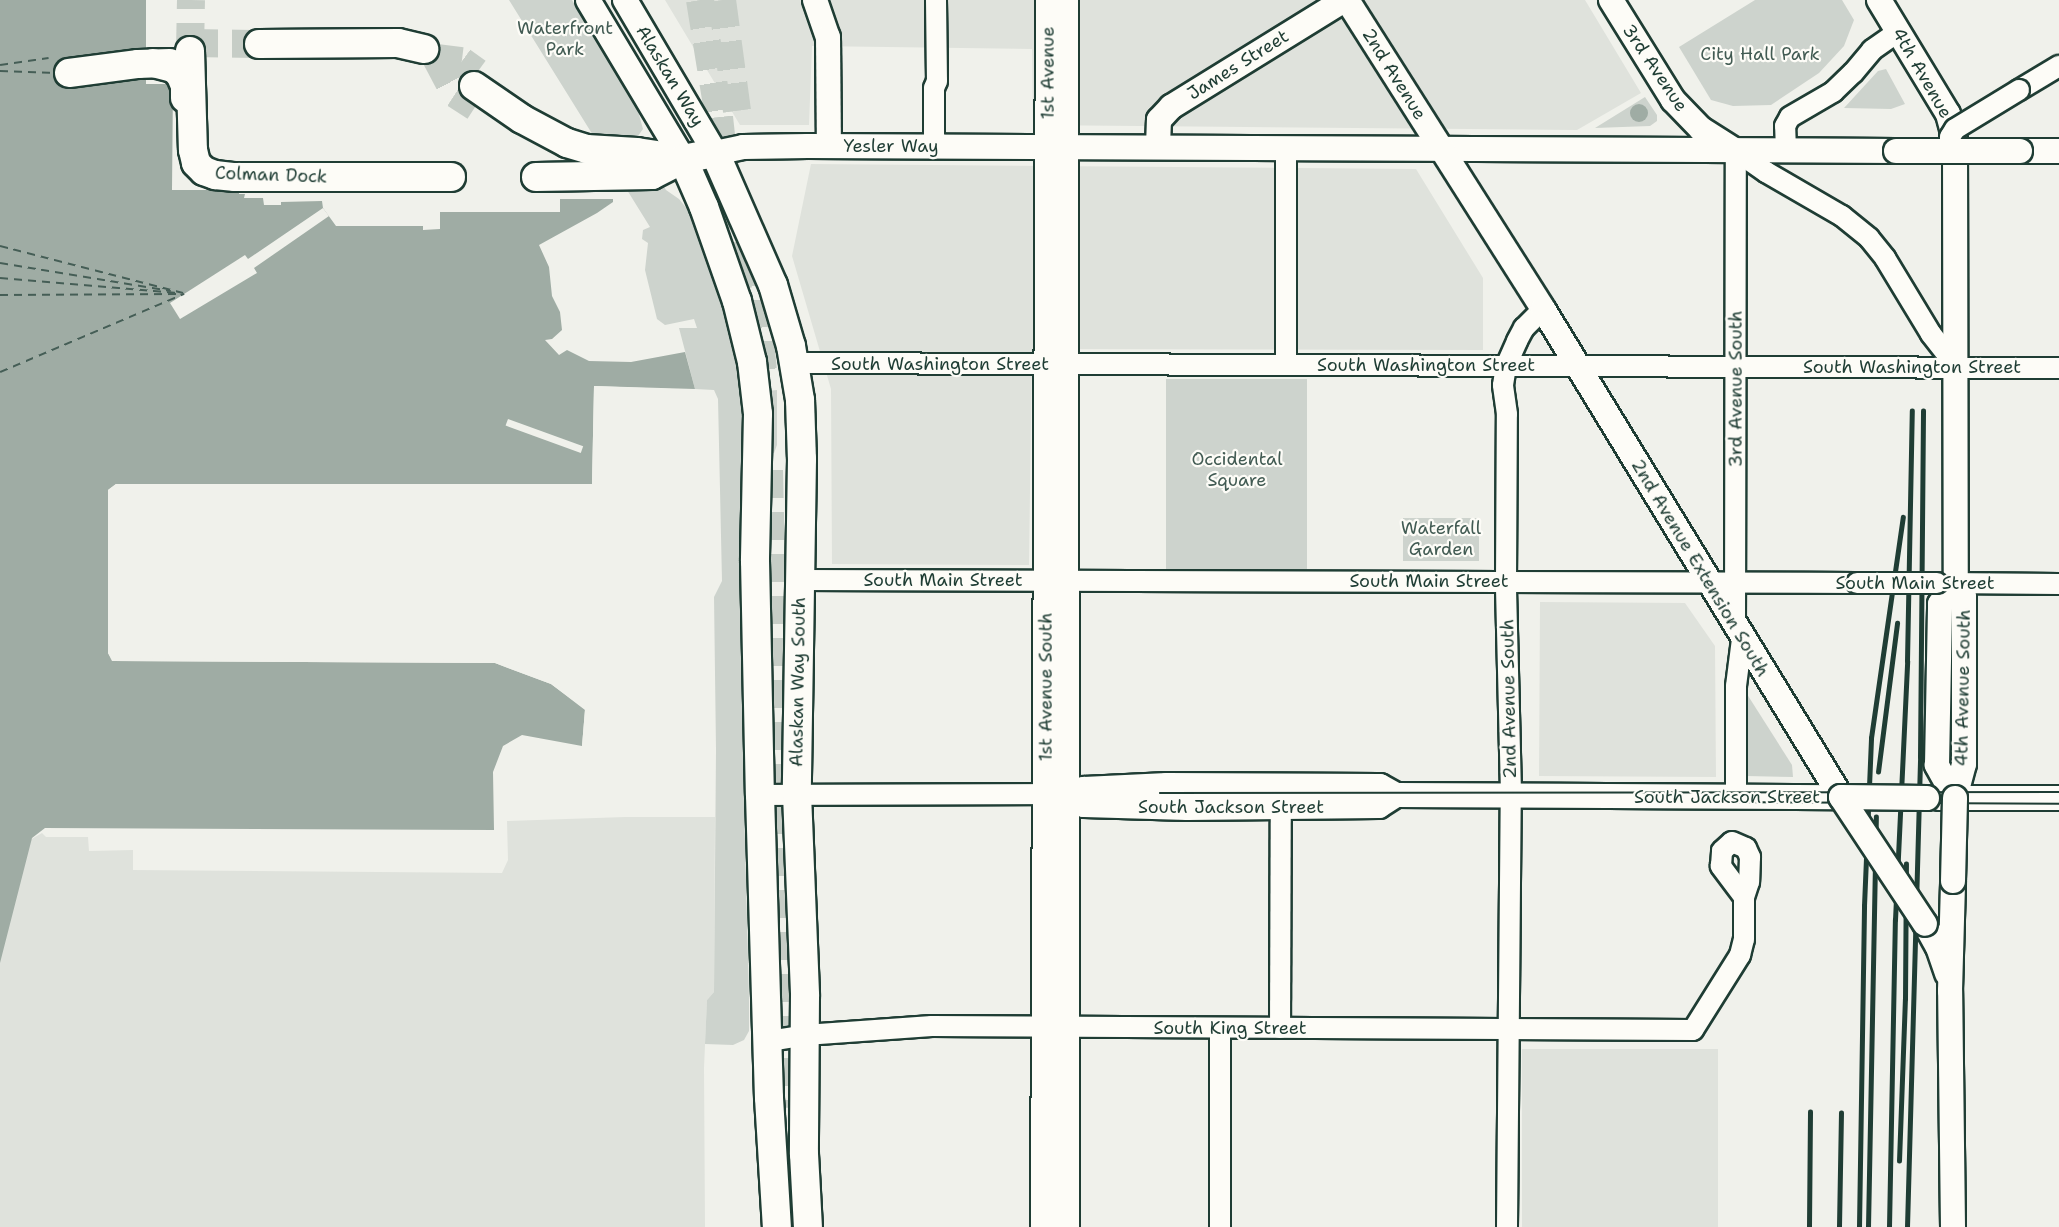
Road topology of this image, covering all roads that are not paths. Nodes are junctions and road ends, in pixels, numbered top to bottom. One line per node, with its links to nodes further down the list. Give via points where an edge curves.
1 (588, 0): 28 (main road, Alaskan Way)
2 (625, 0): 27 (main road, Alaskan Way)
3 (815, 0): 17 (main road, via 828,37)
4 (936, 0): 18 (street, via 934,136)
5 (1048, 0): 19 (main road, 1st Avenue)
6 (1066, 0): 19 (main road, 1st Avenue)
7 (1345, 0): 20 (main road, James Street, via 1167,110 1159,120); 22 (main road, 2nd Avenue)
8 (1611, 0): 24 (main road, 3rd Avenue, via 1673,100 1701,129)
9 (1879, 0): 10 (main road, 4th Avenue)
10 (1899, 32): 23 (main road, 4th Avenue, via 1948,114 1954,132); 25 (street, via 1872,50 1833,92 1791,117 1785,126)
11 (259, 44): 12 (highway, via 398,43)
12 (424, 49)
13 (153, 63): 15 (highway, Colman Dock); 29 (highway, via 173,68 185,86 186,157 203,174); 29 (highway, Colman Dock, via 190,57 196,163 204,171)
14 (2059, 66): 23 (street, bridge, via 1955,129 1950,137)
15 (69, 73)
16 (475, 88): 28 (highway, via 567,143 587,149)
17 (829, 146): 18 (main road, Yesler Way); 27 (main road, Yesler Way, via 742,147)
18 (938, 146): 19 (main road, Yesler Way)
19 (1058, 146): 20 (main road, Yesler Way); 34 (main road, 1st Avenue South)
20 (1158, 147): 21 (main road, Yesler Way)
21 (1286, 148): 22 (main road, Yesler Way); 35 (street)
22 (1440, 149): 24 (main road, Yesler Way); 32 (main road, 2nd Avenue Extension South)
23 (1953, 150): 25 (main road, Yesler Way, bridge); 26 (main road, Yesler Way, bridge); 39 (main road, 4th Avenue South)
24 (1736, 151): 25 (main road, Yesler Way); 38 (street, 3rd Avenue South); 39 (street, via 1842,216 1869,238)
25 (1786, 151)
26 (2059, 152)
27 (715, 153): 28 (highway); 33 (highway, Alaskan Way South, via 773,285)
28 (683, 159): 31 (highway, via 652,176); 51 (highway, Alaskan Way South, via 731,280 752,362 758,414)
29 (223, 177): 30 (highway, Colman Dock)
30 (451, 177)
31 (536, 177)
32 (1543, 309): 36 (street, 2nd Avenue South, via 1524,328); 37 (main road, 2nd Avenue Extension South)
33 (794, 363): 34 (street, South Washington Street); 42 (highway, Alaskan Way South, via 802,459)
34 (1057, 364): 35 (street, South Washington Street); 41 (main road, 1st Avenue South)
35 (1286, 364): 36 (street, South Washington Street)
36 (1506, 366): 37 (street, South Washington Street); 43 (street, 2nd Avenue South)
37 (1577, 366): 38 (street, South Washington Street); 44 (main road, 2nd Avenue Extension South)
38 (1736, 366): 39 (street, South Washington Street); 45 (street, 3rd Avenue South)
39 (1956, 366): 40 (street, South Washington Street); 46 (main road, 4th Avenue South)
40 (2059, 368)
41 (1056, 579): 42 (street, South Main Street); 43 (street, South Main Street); 50 (main road, 1st Avenue South)
42 (799, 580): 49 (highway, Alaskan Way South)
43 (1506, 581): 44 (street, South Main Street); 52 (street, 2nd Avenue South)
44 (1708, 582): 45 (street, South Main Street); 48 (main road, 2nd Avenue Extension South)
45 (1735, 582): 46 (street, South Main Street, bridge); 48 (street, 3rd Avenue South)
46 (1946, 583): 47 (street, South Main Street); 56 (main road, 4th Avenue South, via 1964,597 1964,764)
47 (2059, 584)
48 (1739, 633): 54 (street, 3rd Avenue South); 55 (main road, 2nd Avenue Extension South)
49 (797, 794): 50 (street, South Jackson Street); 51 (street, South Jackson Street); 64 (highway, Alaskan Way South)
50 (1056, 794): 53 (main road, South Jackson Street, via 1137,786); 60 (main road, 1st Avenue South)
51 (760, 795): 65 (highway, Alaskan Way South)
52 (1511, 796): 53 (main road, South Jackson Street, via 1396,795 1380,786); 54 (main road, South Jackson Street); 63 (street, 2nd Avenue South)
53 (1281, 797): 62 (street)
54 (1736, 797): 55 (main road, South Jackson Street)
55 (1841, 797): 56 (main road, South Jackson Street, bridge); 59 (main road, 2nd Avenue Extension South, bridge, via 1935,941)
56 (1955, 798): 57 (main road, South Jackson Street); 59 (main road, 4th Avenue South, bridge)
57 (2059, 798)
58 (1744, 897): 63 (street, South King Street, via 1740,955 1693,1030)
59 (1950, 991): 72 (main road, 4th Avenue South)
60 (1055, 1027): 61 (street, South King Street); 64 (street, South King Street, via 932,1026); 68 (main road, 1st Avenue South); 69 (main road, 1st Avenue South)
61 (1220, 1028): 62 (street, South King Street); 70 (street)
62 (1280, 1028): 63 (street, South King Street)
63 (1507, 1029): 71 (street, 2nd Avenue South)
64 (806, 1035): 65 (street, South King Street); 67 (highway, Alaskan Way South, via 804,1154)
65 (769, 1041): 66 (highway, Alaskan Way South)
66 (777, 1227)
67 (808, 1227)
68 (1043, 1227)
69 (1067, 1227)
70 (1220, 1227)
71 (1507, 1227)
72 (1953, 1227)

